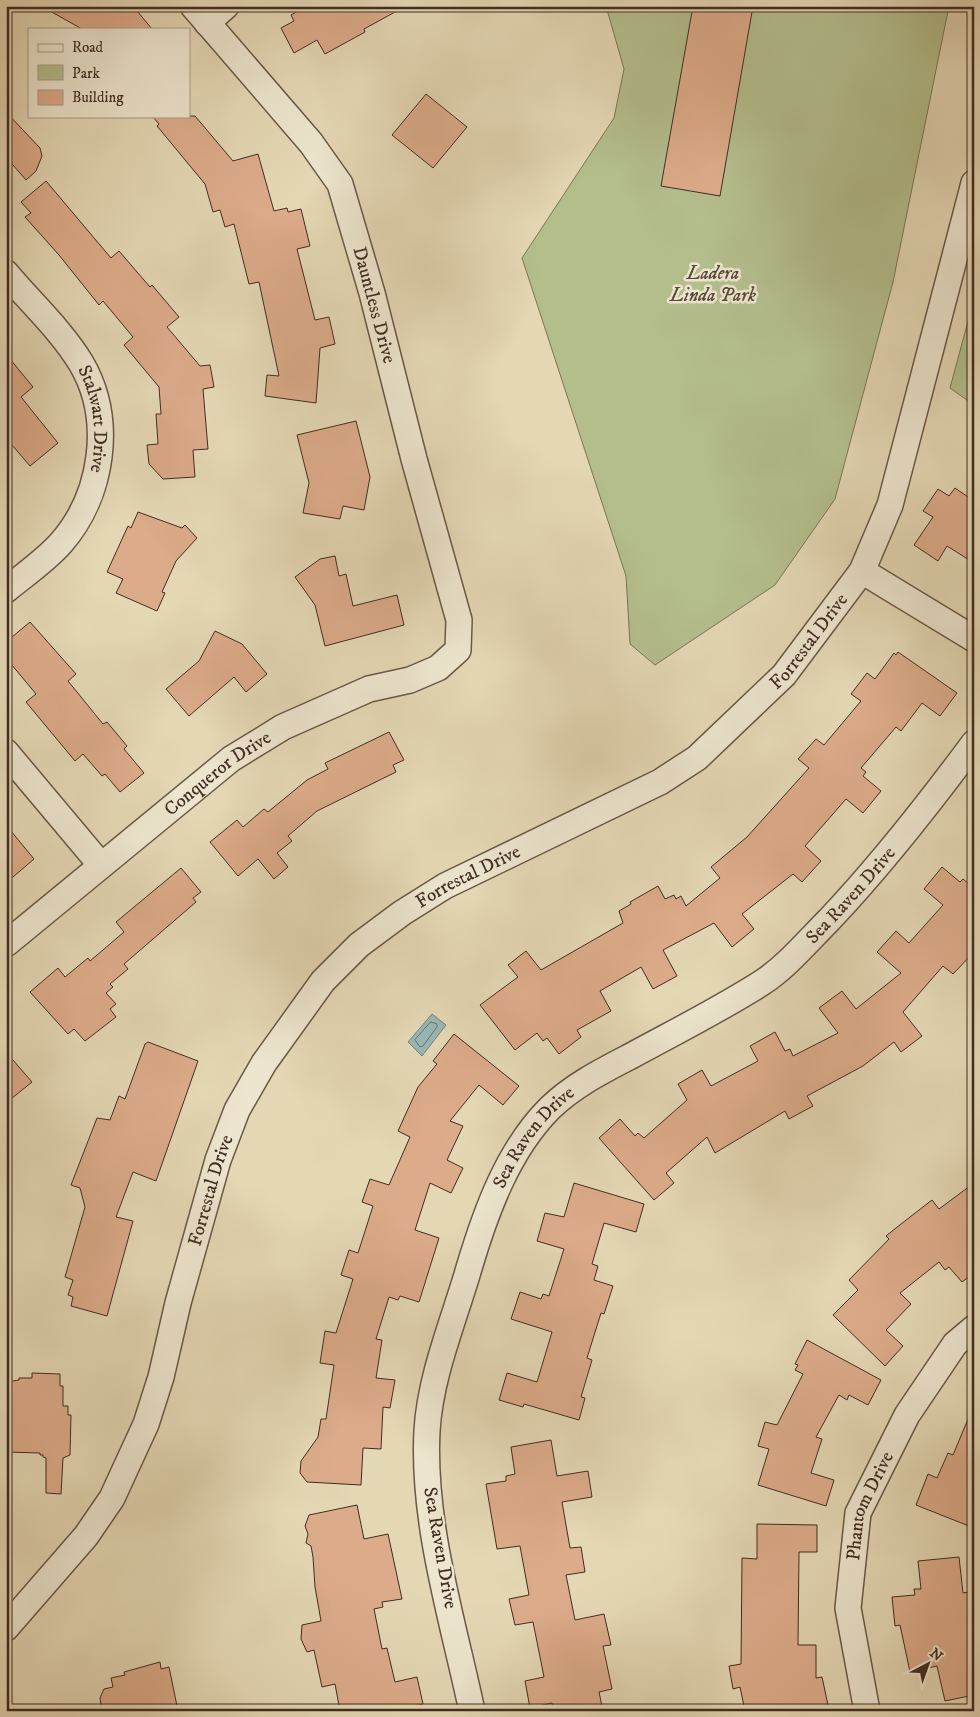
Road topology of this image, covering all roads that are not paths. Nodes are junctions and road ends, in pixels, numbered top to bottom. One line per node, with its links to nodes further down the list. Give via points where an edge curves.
1 (226, 6): 2 (street)
2 (200, 15): 8 (street, Dauntless Drive, via 311,143 340,184 459,620)
3 (974, 183): 5 (street, Forrestal Drive, via 890,506)
4 (6, 273): 6 (street, Stalwart Drive, via 60,333 82,364 97,397 100,435 97,472 85,506 61,543)
5 (862, 571): 7 (street); 14 (street, Forrestal Drive, via 784,675 697,758 660,782 445,886 402,912 359,945 323,981 264,1063 237,1110 218,1160 149,1415 112,1498 86,1536)
6 (6, 590)
7 (974, 639)
8 (458, 650): 11 (street, Conqueror Drive, via 438,668 410,680 369,689 283,727 238,754)
9 (974, 742): 15 (street, Sea Raven Drive, via 872,875 802,948 766,979 728,1003 579,1084 550,1109 523,1142 506,1170 479,1234 436,1382 427,1429 431,1522)
10 (6, 752): 11 (street)
11 (100, 864): 12 (street, Conqueror Drive)
12 (6, 944)
13 (974, 1328): 16 (street, Phantom Drive, via 956,1344 907,1415 858,1513 848,1608)
14 (6, 1628)
15 (472, 1711)
16 (867, 1711)

